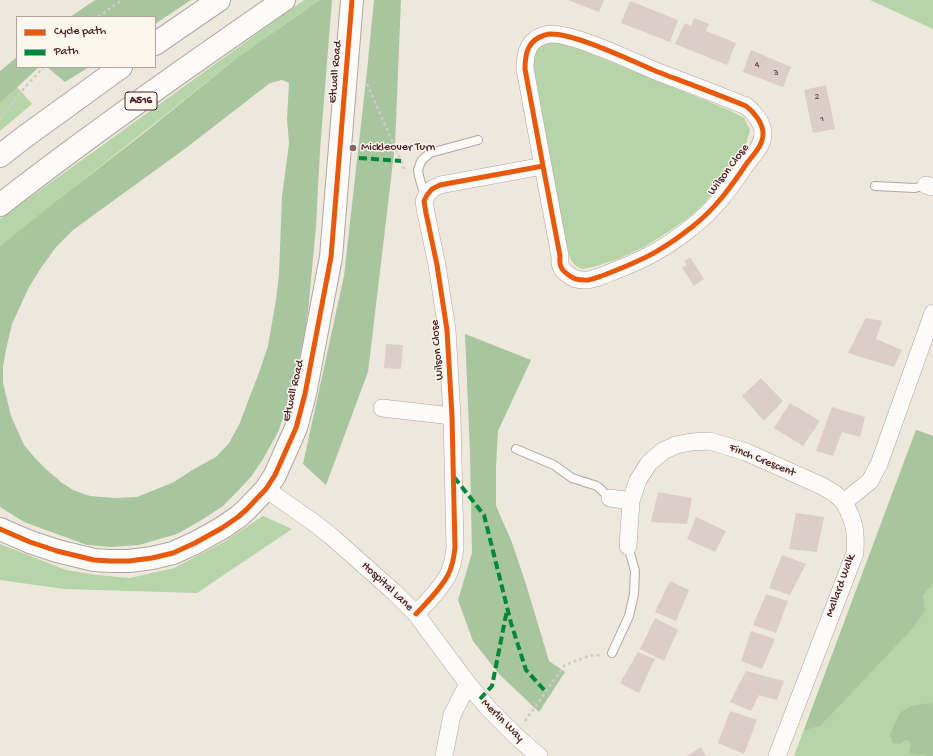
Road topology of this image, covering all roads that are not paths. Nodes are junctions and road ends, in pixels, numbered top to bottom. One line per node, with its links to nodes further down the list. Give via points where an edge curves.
1 (219, 0): 4 (main road)
2 (284, 0): 12 (main road, A516, via 114,120)
3 (352, 0): 17 (main road, Etwall Road, via 355,83 331,257 296,428)
4 (156, 43)
5 (120, 68): 7 (main road)
6 (478, 140): 11 (lane, via 430,153 422,160 418,170)
7 (0, 156)
8 (543, 166): 8 (street, Wilson Close, via 525,62 532,43 546,34 561,34 593,44 746,106 753,111 763,132 759,148 738,177 720,200 692,226 651,255 585,281 575,279 561,268); 11 (street, via 440,185)
9 (875, 186): 10 (lane)
10 (930, 186)
11 (427, 195): 15 (street, Wilson Close, via 424,201 448,330)
12 (0, 205)
13 (933, 313): 20 (street, via 879,464 870,481)
14 (382, 408): 15 (street)
15 (452, 416): 23 (street, Wilson Close, via 456,548 448,575)
16 (516, 449): 18 (lane, via 554,465 572,478 597,486)
17 (266, 489): 21 (main road, Etwall Road, via 246,510 222,528 195,543 152,558 129,561 94,560 57,551); 23 (street, Hospital Lane, via 332,536)
18 (610, 498): 19 (street)
19 (631, 501): 20 (street, Finch Crescent, via 638,480 649,464 663,451 691,442 710,442 746,452 822,486); 22 (street, Finch Crescent)
20 (844, 502): 28 (street, Mallard Walk, via 855,526 855,553)
21 (0, 529)
22 (628, 546): 24 (lane, via 635,571 634,594 629,616)
23 (416, 614): 25 (street, Hospital Lane)
24 (612, 653)
25 (468, 684): 26 (street, via 452,715); 27 (street, Merlin Way, via 514,735)
26 (444, 756)
27 (539, 756)
28 (777, 756)

